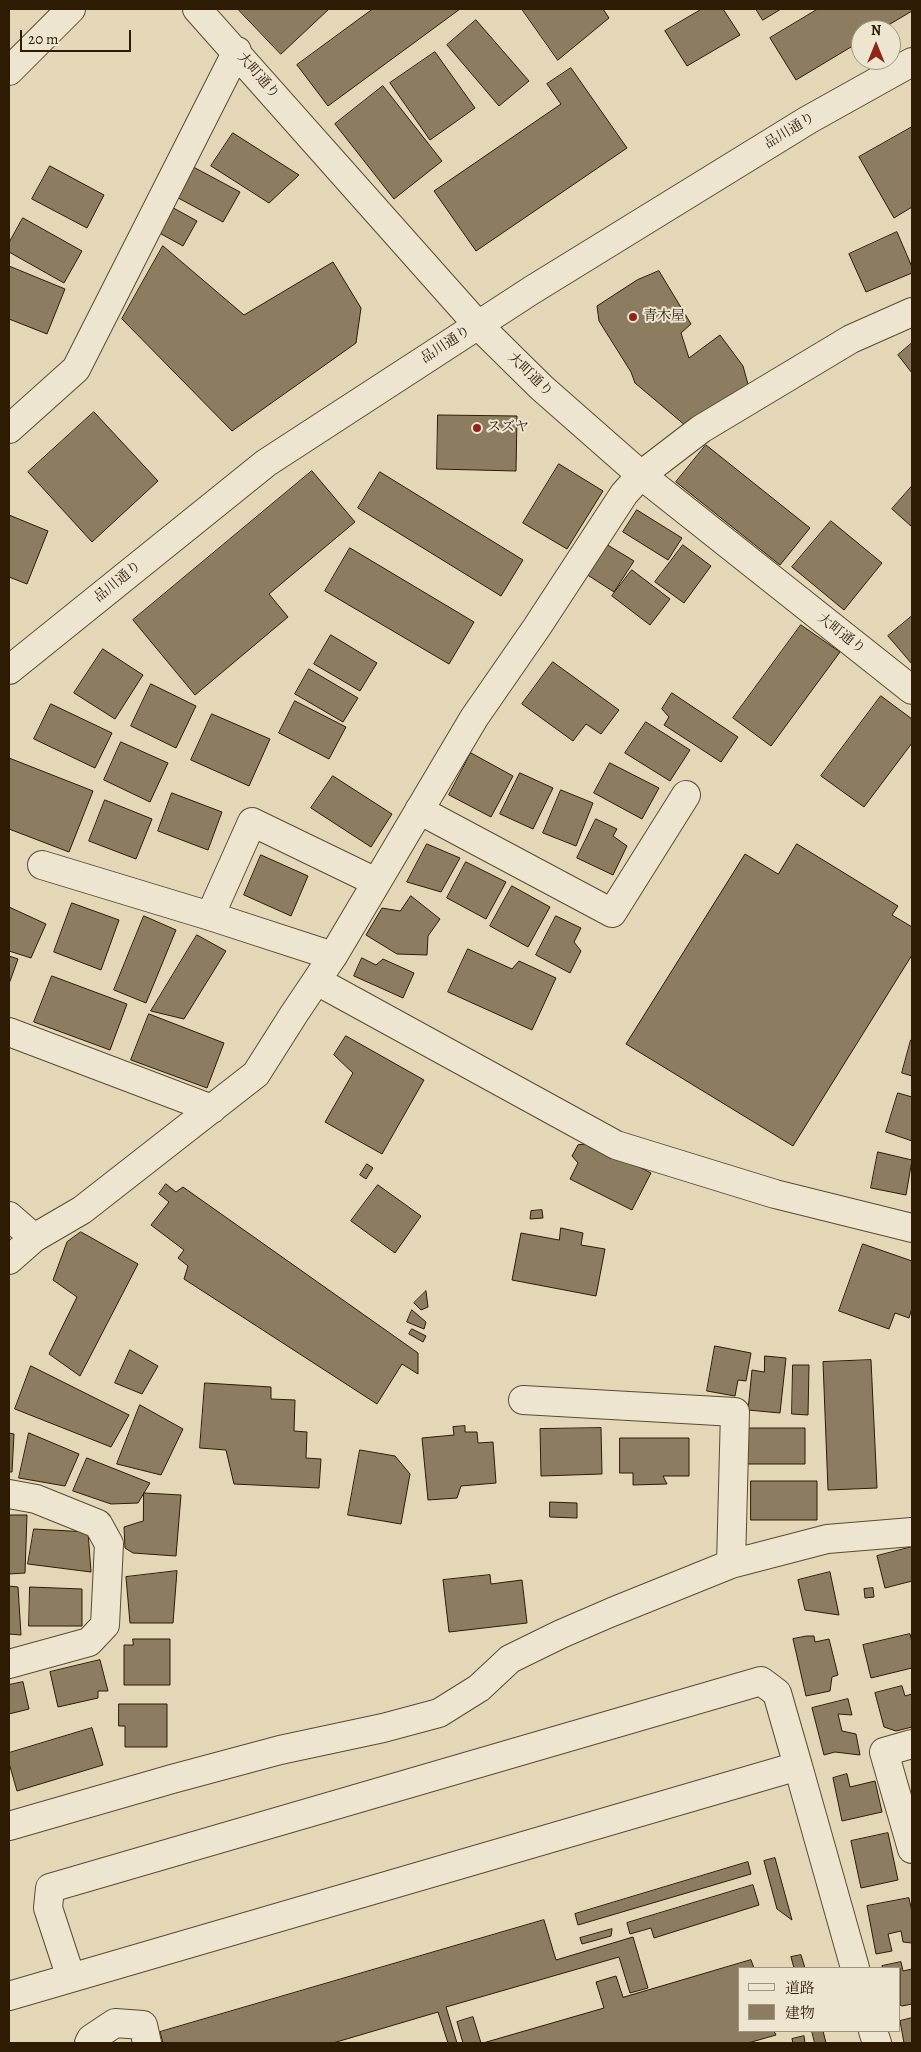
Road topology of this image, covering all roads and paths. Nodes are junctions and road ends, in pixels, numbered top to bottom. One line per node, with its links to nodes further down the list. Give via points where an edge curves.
1 (71, 9): 5 (street)
2 (197, 9): 3 (street, 大町通り)
3 (236, 51): 7 (street, 大町通り); 8 (street, via 76,369)
4 (912, 62): 7 (street, 品川通り, via 808,120)
5 (9, 72)
6 (912, 312): 9 (street, via 851,339 701,429)
7 (477, 324): 9 (street, 大町通り, via 544,390); 10 (street, 品川通り, via 266,462)
8 (9, 429)
9 (641, 475): 11 (street, 大町通り); 13 (street, via 624,494 474,718)
10 (9, 670)
11 (912, 690)
12 (686, 795): 13 (street, via 612,913)
13 (419, 810): 15 (street)
14 (42, 865): 16 (street)
15 (376, 882): 16 (street, via 252,822); 17 (street)
16 (210, 916): 17 (street)
17 (333, 956): 18 (street)
18 (317, 981): 20 (street, via 256,1074); 22 (street, via 616,1145 775,1194)
19 (9, 1032): 20 (street)
20 (212, 1109): 23 (street, via 82,1210)
21 (9, 1216): 23 (street)
22 (912, 1228)
23 (34, 1238): 24 (street)
24 (9, 1260)
25 (523, 1400): 28 (street, via 735,1412)
26 (9, 1494): 29 (street, via 36,1499 98,1524 109,1544 105,1625 89,1642)
27 (912, 1532): 28 (street, via 827,1538)
28 (732, 1564): 32 (street, via 603,1616 510,1660 479,1688 439,1714 172,1778)
29 (9, 1664)
30 (912, 1744): 33 (street, via 884,1752)
31 (798, 1766): 34 (street); 35 (street); 35 (street, via 777,1693 761,1681 50,1888 48,1908)
32 (9, 1826)
33 (912, 1849)
34 (855, 1967)
35 (71, 1978): 36 (street)
36 (9, 1996)
37 (89, 2043): 38 (street, via 115,2024 143,2025)
38 (147, 2043)

